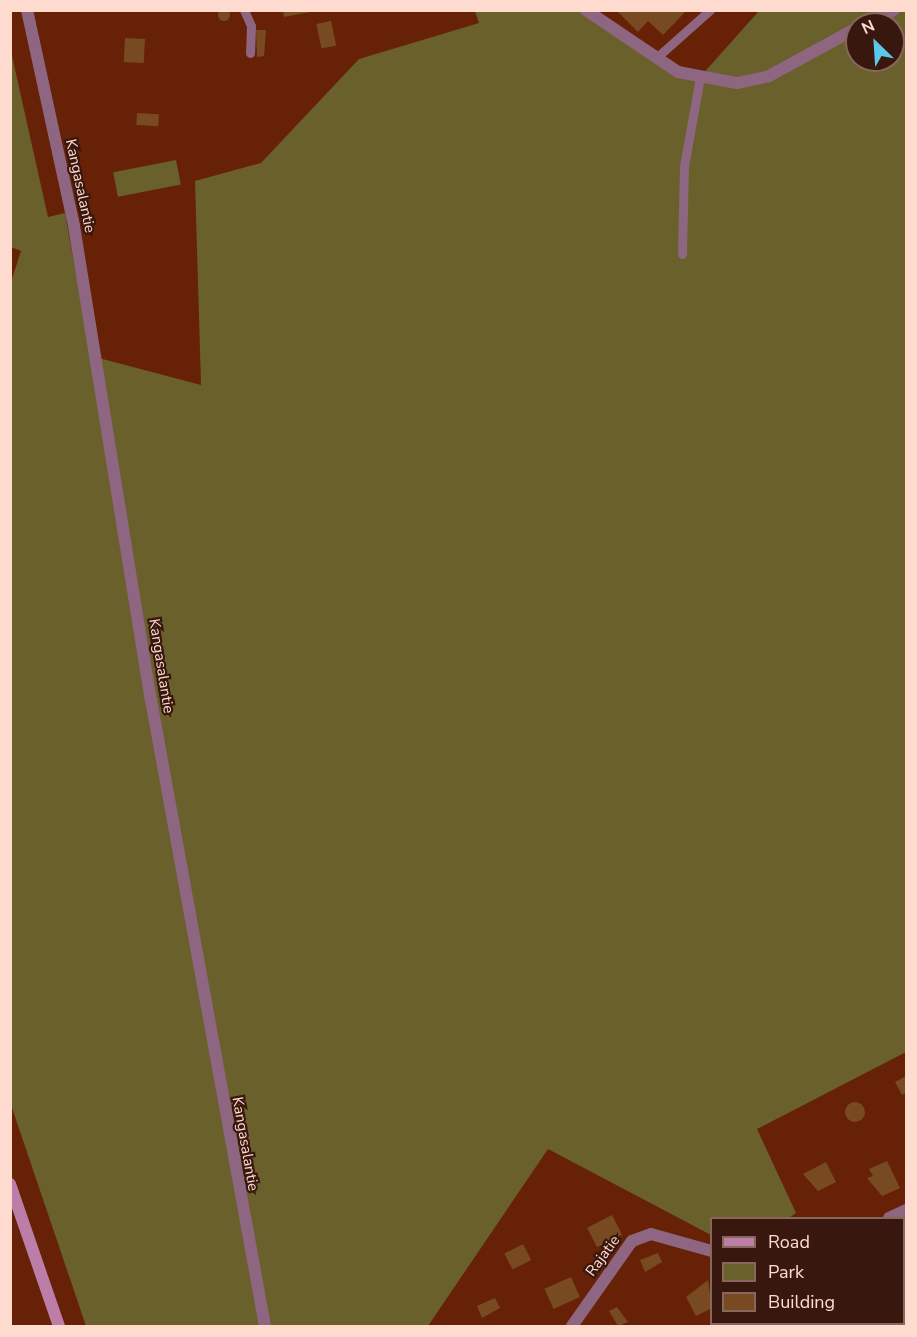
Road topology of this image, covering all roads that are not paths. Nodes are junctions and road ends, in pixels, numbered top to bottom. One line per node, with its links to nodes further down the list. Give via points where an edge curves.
1 (27, 10): 15 (street, Kangasalantie, via 74,226 151,700)
2 (244, 10): 6 (lane, via 251,26)
3 (586, 10): 7 (street)
4 (710, 10): 7 (lane)
5 (845, 35): 8 (street, via 769,76 738,83)
6 (250, 53)
7 (656, 58): 8 (street, via 678,72)
8 (700, 77): 9 (lane, via 684,166)
9 (682, 254)
10 (10, 1184): 14 (main road)
11 (906, 1210): 12 (street)
12 (891, 1217)
13 (710, 1251): 16 (street, Rajatie, via 651,1234 632,1241)
14 (59, 1326)
15 (265, 1326)
16 (572, 1326)

